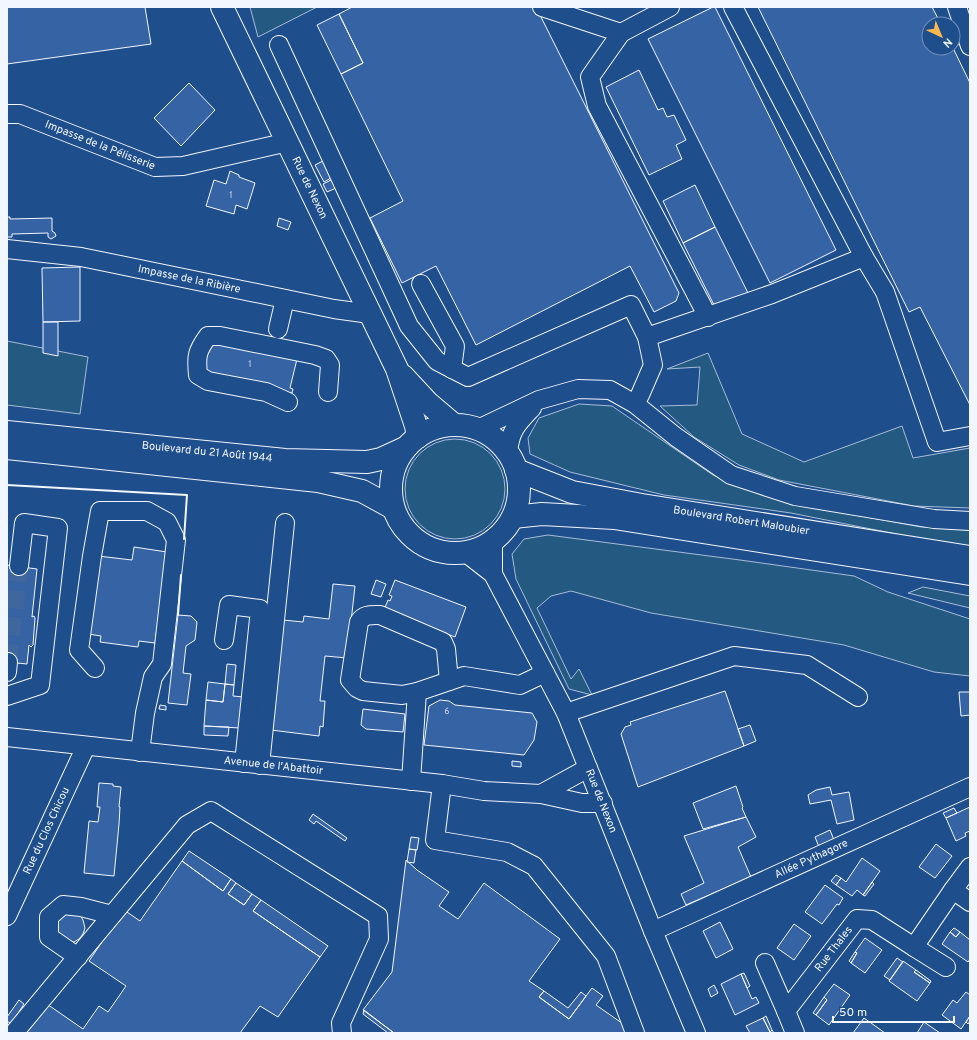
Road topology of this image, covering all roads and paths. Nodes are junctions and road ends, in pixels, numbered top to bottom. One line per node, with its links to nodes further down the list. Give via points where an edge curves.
1 (222, 7): 10 (main road, Rue de Nexon)
2 (542, 7): 6 (street)
3 (670, 7): 6 (street)
4 (734, 7): 12 (street)
5 (957, 7): 8 (street)
6 (621, 33): 16 (street, via 590,77 597,106)
7 (279, 44): 20 (street, via 409,326 437,361)
8 (970, 46)
9 (14, 114): 10 (street, Impasse de la Pélisserie, via 154,166 183,166)
10 (288, 142): 15 (main road, Rue de Nexon)
11 (7, 249): 14 (street, Impasse de la Ribière, via 81,257)
12 (864, 257): 16 (street, via 772,294); 28 (street, via 885,292 937,442)
13 (421, 284): 20 (street, via 456,346)
14 (285, 299): 15 (street, Impasse de la Ribière); 17 (street)
15 (370, 314): 19 (main road, Rue de Nexon)
16 (708, 316): 18 (street)
17 (278, 329)
18 (647, 337): 20 (street, via 630,305 468,377); 24 (street, via 652,365)
19 (397, 369): 25 (main road, Rue de Nexon, via 428,403); 29 (main road, Rue de Nexon, via 416,426)
20 (452, 369)
21 (328, 392): 23 (street, via 330,365 326,359 315,355 220,336 208,336 200,347 197,360 198,375 208,381 266,392)
22 (539, 400): 24 (street, via 578,389 610,390); 26 (street); 31 (street, via 517,424 510,439)
23 (288, 402)
24 (635, 404): 34 (street, via 731,476 795,496 934,520)
25 (454, 425): 26 (main road); 29 (main road, via 436,428)
26 (478, 429): 31 (main road, via 496,439)
27 (7, 432): 29 (main road, Boulevard du 21 Août 1944, via 285,460 367,462 381,459)
28 (970, 436)
29 (411, 443): 32 (main road, via 395,465 390,486)
30 (7, 448): 32 (main road, Boulevard du 21 Août 1944, via 318,481 362,491)
31 (512, 461): 33 (main road, via 520,486); 38 (main road, Boulevard Robert Maloubier, via 572,492)
32 (393, 508): 37 (main road, via 401,525 413,539 429,549 448,554)
33 (513, 517): 36 (main road); 41 (main road, Boulevard Robert Maloubier, via 542,514 614,518)
34 (970, 521)
35 (285, 523): 53 (street)
36 (493, 542): 37 (main road); 40 (street, Rue de Nexon)
37 (466, 553): 40 (street, Rue de Nexon)
38 (970, 557)
39 (19, 566): 47 (street, via 24,523 58,528 40,685)
40 (493, 574): 44 (street, Rue de Nexon)
41 (970, 574)
42 (224, 640): 53 (street, via 229,605 260,609)
43 (95, 668): 52 (street, via 79,650 100,512 147,511 167,522 176,540 162,664 153,677)
44 (544, 672): 45 (street, via 520,685 464,676); 49 (street, Rue de Nexon)
45 (449, 681): 46 (street); 46 (street, via 443,642 380,615 361,618 358,622 350,680 353,684 363,691 402,695)
46 (417, 692): 55 (street)
47 (7, 696)
48 (858, 697): 49 (street, via 807,665 734,656)
49 (566, 713): 54 (street, Rue de Nexon)
50 (7, 737): 51 (street, Avenue de l'Abattoir)
51 (86, 746): 52 (street, Avenue de l'Abattoir); 62 (street, Rue du Clos Chicou)
52 (140, 752): 53 (street, Avenue de l'Abattoir)
53 (252, 764): 55 (street, Avenue de l'Abattoir)
54 (588, 768): 58 (street); 59 (street, Rue de Nexon)
55 (411, 781): 56 (street, Avenue de l'Abattoir)
56 (442, 784): 58 (street, Avenue de l'Abattoir, via 484,791); 74 (street, via 434,840 507,852 534,866 606,956)
57 (970, 787): 66 (street, Allée Pythagore)
58 (541, 794): 59 (street, Avenue de l'Abattoir, via 582,803)
59 (603, 803): 66 (street, Rue de Nexon)
60 (970, 867): 61 (street)
61 (953, 890): 63 (street); 67 (street)
62 (12, 893): 65 (street, Rue du Clos Chicou)
63 (970, 902)
64 (112, 915): 68 (street); 68 (street, via 81,906 63,905 49,918 49,937); 73 (street, via 187,825 211,811 378,916 379,939 341,1023)
65 (7, 916)
66 (653, 932): 75 (street, Rue de Nexon)
67 (914, 946): 70 (street, Rue Thales); 71 (street, Rue Thales, via 872,920 857,919)
68 (78, 957): 72 (street)
69 (764, 963): 71 (street)
70 (946, 967)
71 (786, 1011): 76 (street)
72 (14, 1033)
73 (342, 1033)
74 (636, 1033)
75 (696, 1033)
76 (795, 1033)

